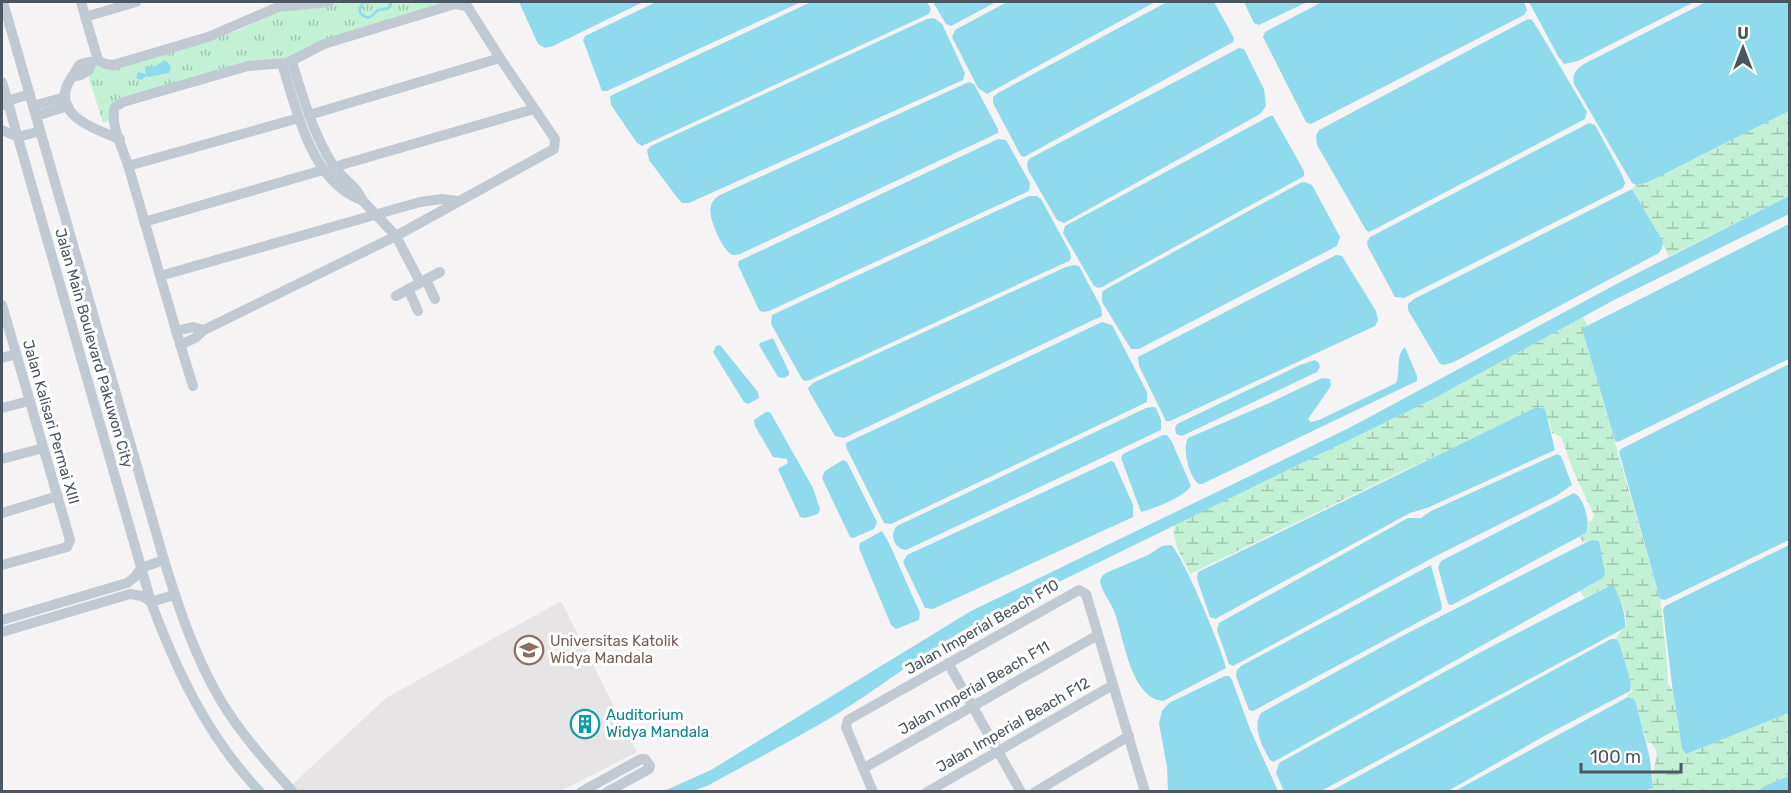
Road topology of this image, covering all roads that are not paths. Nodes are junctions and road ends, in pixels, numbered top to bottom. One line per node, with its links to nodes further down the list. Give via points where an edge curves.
1 (3, 2): 12 (street, Jalan Main Boulevard Pakuwon City)
2 (81, 2): 7 (street)
3 (136, 2): 7 (street)
4 (329, 2): 5 (street)
5 (277, 4): 6 (street)
6 (264, 6): 9 (street, via 233,28 208,37 113,65)
7 (85, 17): 9 (street)
8 (500, 58): 10 (street, via 470,8 459,3 324,44); 15 (street); 17 (street)
9 (94, 61): 13 (street, via 78,65 67,86)
10 (287, 63): 17 (street); 21 (street, via 248,66 123,102 113,112)
11 (2, 82): 14 (street, Jalan Main Boulevard Pakuwon City)
12 (30, 94): 14 (street); 16 (street, Jalan Main Boulevard Pakuwon City)
13 (66, 102): 16 (street); 21 (street, via 80,121)
14 (4, 104): 20 (street, Jalan Main Boulevard Pakuwon City)
15 (534, 109): 23 (street); 24 (street, via 555,138 554,149)
16 (35, 111): 19 (street, Jalan Main Boulevard Pakuwon City)
17 (304, 116): 22 (street); 23 (street, via 310,147)
18 (2, 130): 20 (street)
19 (40, 131): 20 (street); 48 (street, Jalan Main Boulevard Pakuwon City)
20 (18, 137): 50 (street, Jalan Main Boulevard Pakuwon City)
21 (120, 139): 22 (street)
22 (128, 166): 26 (street)
23 (329, 168): 25 (street, via 344,190 362,200); 26 (street)
24 (457, 201): 25 (street, via 429,200); 27 (street)
25 (375, 214): 27 (street); 29 (street)
26 (144, 222): 29 (street)
27 (396, 236): 30 (street); 36 (street)
28 (440, 272): 30 (street)
29 (160, 276): 37 (street)
30 (423, 281): 31 (street); 33 (street)
31 (408, 289): 32 (street); 35 (street)
32 (396, 296)
33 (435, 298)
34 (2, 309): 39 (street, Jalan Kalisari Permai XIII)
35 (418, 311)
36 (204, 330): 37 (street, via 193,327); 38 (street)
37 (176, 331): 38 (street)
38 (180, 345): 41 (street)
39 (16, 354): 40 (street); 42 (street, Jalan Kalisari Permai XIII)
40 (2, 358)
41 (193, 386)
42 (29, 400): 43 (street); 44 (street, Jalan Kalisari Permai XIII)
43 (2, 408)
44 (43, 448): 45 (street); 46 (street, Jalan Kalisari Permai XIII)
45 (2, 459)
46 (58, 496): 47 (street); 49 (street, Jalan Kalisari Permai XIII, via 69,536 67,547)
47 (2, 513)
48 (164, 560): 50 (street); 52 (street, Jalan Main Boulevard Pakuwon City)
49 (2, 565)
50 (141, 568): 51 (street); 53 (street, Jalan Main Boulevard Pakuwon City)
51 (128, 589): 53 (street); 54 (street); 55 (street)
52 (174, 594): 53 (street); 64 (street, Jalan Main Boulevard Pakuwon City, via 204,670 222,703)
53 (151, 602): 63 (street, Jalan Main Boulevard Pakuwon City, via 182,680 225,748)
54 (2, 620)
55 (2, 632)
56 (1098, 635): 57 (street, Jalan Imperial Beach F10, via 1086,594 1079,590); 58 (street, Jalan Imperial Beach F10); 59 (street, Jalan Imperial Beach F11)
57 (948, 663): 59 (street); 62 (street, Jalan Imperial Beach F10, via 846,724)
58 (1113, 685): 60 (street, Jalan Imperial Beach F10); 61 (street, Jalan Imperial Beach F12)
59 (973, 706): 61 (street); 62 (street, Jalan Imperial Beach F11)
60 (1129, 736): 70 (street); 71 (street, Jalan Imperial Beach F10)
61 (998, 751): 68 (street, Jalan Imperial Beach F12); 69 (street)
62 (864, 768): 67 (street)
63 (260, 792)
64 (293, 792)
65 (581, 792): 66 (street, via 643,759 650,766)
66 (607, 792)
67 (873, 792)
68 (927, 792)
69 (1022, 792)
70 (1035, 792)
71 (1145, 792)

